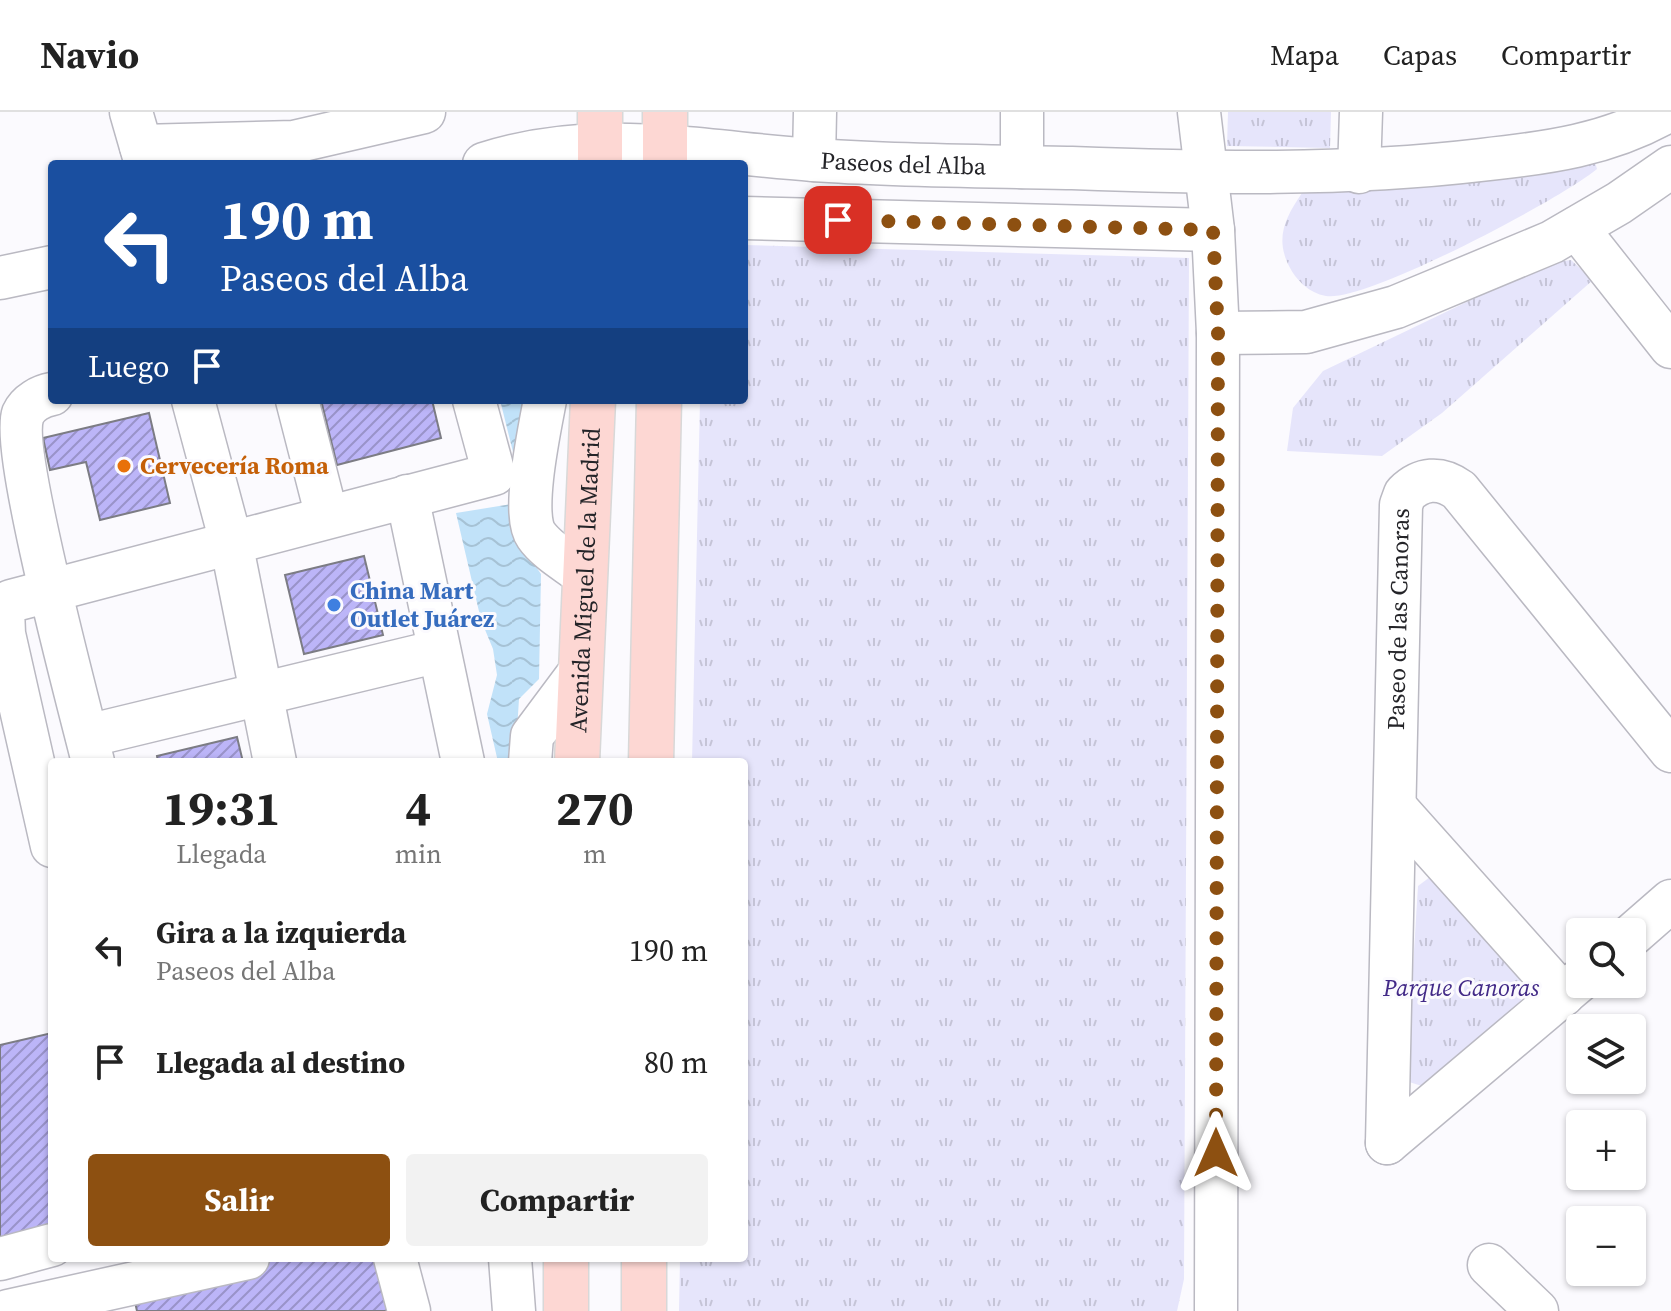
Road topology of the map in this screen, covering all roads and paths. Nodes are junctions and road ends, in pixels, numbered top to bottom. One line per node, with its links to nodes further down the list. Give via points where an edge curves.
1 (424, 112): 9 (street, via 294,142)
2 (815, 112): 12 (street)
3 (1022, 112): 13 (street)
4 (1199, 112): 16 (street)
5 (1361, 112): 15 (street)
6 (1666, 112): 7 (street, Paseos del Alba)
7 (1613, 125): 15 (street, Paseos del Alba, via 1506,157); 17 (street)
8 (600, 139): 10 (street, Paseos del Alba); 11 (street, Paseos del Alba)
9 (139, 141)
10 (665, 141): 12 (street, Paseos del Alba)
11 (497, 160)
12 (814, 160): 13 (street, Paseos del Alba)
13 (1022, 167): 16 (street, Paseos del Alba)
14 (1671, 167): 17 (street)
15 (1359, 172): 16 (street, Paseos del Alba)
16 (1208, 173): 20 (street)
17 (1619, 203): 19 (street)
18 (748, 218): 20 (street)
19 (1577, 228): 23 (street, via 1512,260 1348,323 1272,335); 24 (street)
20 (1213, 230): 23 (street)
21 (48, 268): 22 (street)
22 (0, 278)
23 (1218, 333): 68 (street)
24 (1671, 347)
25 (48, 396): 37 (street, via 31,404 21,430)
26 (194, 404): 35 (street)
27 (298, 404): 34 (street)
28 (476, 404): 32 (street)
29 (543, 404): 32 (street)
30 (593, 404): 36 (main road, Avenida Miguel de la Madrid)
31 (659, 404): 47 (main road)
32 (513, 471): 33 (street); 36 (street, via 531,527)
33 (407, 496): 34 (street); 38 (street)
34 (327, 517): 35 (street)
35 (231, 542): 37 (street); 40 (street)
36 (584, 575): 39 (main road, Avenida Miguel de la Madrid)
37 (52, 589): 41 (street); 49 (street, via 11,601 3,609 2,621)
38 (439, 651): 40 (street); 44 (street)
39 (579, 673): 45 (street, via 532,736); 46 (main road, Avenida Miguel de la Madrid)
40 (260, 695): 41 (street); 43 (street)
41 (90, 749)
42 (1671, 751): 48 (street, Paseo de las Canoras, via 1459,490 1432,480 1411,487 1401,505)
43 (274, 758)
44 (462, 758)
45 (530, 758)
46 (577, 758)
47 (651, 758)
48 (1396, 808): 52 (street); 53 (street, Paseo de las Canoras, via 1387,1143)
49 (48, 828)
50 (1671, 901): 51 (street)
51 (1646, 923)
52 (1566, 983)
53 (1566, 992)
54 (48, 1246): 55 (street)
55 (0, 1259)
56 (234, 1262): 62 (street)
57 (396, 1262): 64 (street)
58 (510, 1262): 65 (street)
59 (566, 1262): 66 (main road)
60 (644, 1262): 67 (main road)
61 (1489, 1265): 69 (street)
62 (94, 1302): 63 (street)
63 (8, 1311)
64 (409, 1311)
65 (514, 1311)
66 (566, 1311)
67 (644, 1311)
68 (1216, 1311)
69 (1537, 1311)

